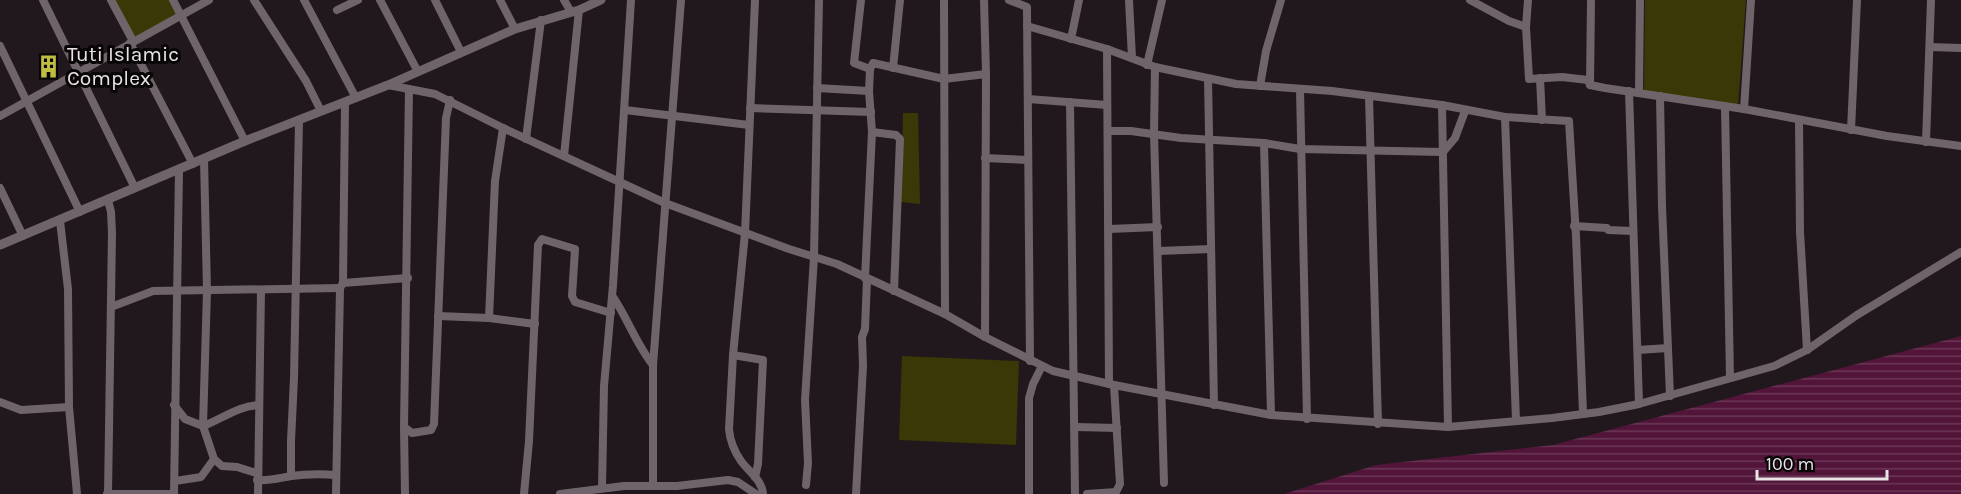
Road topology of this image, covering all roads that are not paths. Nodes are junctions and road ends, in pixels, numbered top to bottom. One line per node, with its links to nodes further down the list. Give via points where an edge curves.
1 (43, 0): 53 (street)
2 (111, 0): 42 (street)
3 (173, 0): 36 (street)
4 (209, 0): 36 (street)
5 (254, 0): 82 (street)
6 (304, 0): 69 (street)
7 (358, 0): 34 (street)
8 (380, 0): 52 (street)
9 (435, 0): 47 (street)
10 (500, 0): 40 (street)
11 (564, 0): 35 (street)
12 (601, 0): 35 (street)
13 (631, 0): 80 (street)
14 (681, 0): 85 (street)
15 (755, 0): 78 (street)
16 (819, 0): 61 (street)
17 (861, 0): 51 (street, via 854,63)
18 (900, 0): 50 (street)
19 (944, 0): 56 (street)
20 (984, 0): 54 (street)
21 (1009, 0): 38 (street, via 1027,8)
22 (1078, 0): 41 (street)
23 (1129, 0): 48 (street)
24 (1162, 0): 49 (street)
25 (1281, 0): 60 (street)
26 (1470, 0): 33 (street)
27 (1528, 0): 39 (street)
28 (1591, 0): 59 (street)
29 (1640, 0): 66 (street)
30 (1751, 0): 79 (street)
31 (1857, 0): 93 (street)
32 (1931, 0): 44 (street)
33 (1480, 3): 39 (street)
34 (337, 10)
35 (575, 11): 37 (street); 106 (street)
36 (181, 15): 42 (street); 99 (street)
37 (541, 20): 40 (street); 97 (street)
38 (1028, 26): 41 (street); 70 (street)
39 (1526, 27): 55 (street, via 1528,77)
40 (515, 29): 47 (street)
41 (1071, 39): 46 (street)
42 (131, 42): 53 (street); 110 (street)
43 (0, 46): 72 (street)
44 (1930, 47): 45 (street); 100 (street)
45 (1961, 48)
46 (1107, 50): 48 (street); 75 (street)
47 (461, 52): 52 (street)
48 (1132, 58): 49 (street)
49 (1151, 66): 57 (street); 96 (street)
50 (893, 68): 51 (street, via 873,63); 56 (street)
51 (870, 69): 64 (street)
52 (417, 70): 58 (street)
53 (79, 72): 72 (street); 114 (street)
54 (986, 74): 56 (street); 107 (street)
55 (1540, 78): 59 (street, via 1588,80); 89 (street)
56 (944, 79): 141 (street)
57 (1208, 79): 60 (street); 98 (street)
58 (388, 85): 62 (street); 69 (street)
59 (1590, 85): 65 (street)
60 (1260, 86): 63 (street)
61 (817, 88): 64 (street); 81 (street)
62 (409, 89): 71 (street); 130 (street)
63 (1300, 89): 67 (street); 103 (street)
64 (869, 91): 84 (street)
65 (1629, 92): 66 (street); 122 (street)
66 (1639, 93): 68 (street)
67 (1370, 96): 76 (street); 104 (street)
68 (1660, 96): 77 (street); 146 (street)
69 (356, 98): 74 (street)
70 (1028, 99): 73 (street); 109 (street)
71 (450, 100): 92 (street); 142 (street)
72 (27, 101): 86 (street); 117 (street)
73 (1070, 102): 75 (street); 153 (street)
74 (345, 103): 82 (street); 132 (street)
75 (1107, 105): 94 (street)
76 (1442, 105): 83 (street); 105 (street)
77 (1725, 107): 79 (street); 154 (street)
78 (750, 108): 81 (street); 91 (street)
79 (1744, 109): 90 (street)
80 (625, 110): 85 (street); 112 (street)
81 (816, 110): 84 (street); 129 (street)
82 (321, 111): 88 (street)
83 (1465, 111): 87 (street); 105 (street, via 1455,138)
84 (871, 112): 95 (street)
85 (671, 115): 91 (street); 116 (street)
86 (0, 116)
87 (1504, 117): 89 (street); 167 (street)
88 (299, 120): 99 (street); 135 (street)
89 (1542, 120): 119 (street, via 1570,122)
90 (1799, 120): 93 (street); 148 (street)
91 (749, 124): 123 (street)
92 (503, 128): 97 (street); 143 (street, via 495,181)
93 (1851, 130): 100 (street)
94 (1108, 131): 96 (street); 121 (street)
95 (872, 132): 131 (street); 137 (street, via 900,139)
96 (1154, 133): 98 (street); 120 (street)
97 (526, 139): 106 (street)
98 (1209, 140): 101 (street); 126 (street)
99 (245, 141): 108 (street)
100 (1926, 141): 102 (street)
101 (1264, 143): 103 (street); 165 (street)
102 (1961, 146)
103 (1300, 148): 104 (street); 166 (street)
104 (1371, 151): 105 (street); 168 (street)
105 (1443, 152): 172 (street)
106 (564, 156): 112 (street)
107 (985, 158): 109 (street); 145 (street)
108 (204, 159): 110 (street); 136 (street)
109 (1028, 160): 150 (street)
110 (192, 164): 111 (street)
111 (178, 170): 114 (street); 133 (street)
112 (620, 183): 116 (street); 138 (street)
113 (0, 188): 124 (street)
114 (135, 188): 115 (street)
115 (108, 200): 117 (street); 139 (street)
116 (664, 203): 123 (street); 151 (street)
117 (80, 212): 118 (street)
118 (60, 221): 124 (street); 163 (street, via 68,289)
119 (1574, 226): 122 (street); 164 (street)
120 (1158, 227): 121 (street); 127 (street)
121 (1109, 230): 155 (street)
122 (1633, 231): 147 (street)
123 (745, 233): 129 (street); 149 (street)
124 (23, 236): 125 (street)
125 (0, 245)
126 (1211, 249): 127 (street); 162 (street)
127 (1158, 251): 156 (street)
128 (1961, 252): 148 (street)
129 (814, 257): 131 (street); 182 (street, via 805,400)
130 (408, 278): 132 (street); 170 (street)
131 (866, 279): 137 (street); 194 (street)
132 (342, 286): 135 (street); 177 (street)
133 (177, 290): 136 (street); 139 (street, via 153,291); 160 (street)
134 (261, 290): 135 (street); 136 (street); 161 (street)
135 (294, 290): 176 (street)
136 (207, 291): 169 (street)
137 (894, 291): 141 (street)
138 (613, 297): 140 (street); 151 (street)
139 (111, 307): 185 (street)
140 (611, 314): 144 (street, via 575,302 575,249 542,239 538,245); 183 (street, via 604,386)
141 (945, 314): 145 (street)
142 (438, 316): 143 (street); 170 (street, via 434,424 431,430 412,433)
143 (489, 318): 144 (street)
144 (535, 324): 190 (street)
145 (985, 337): 150 (street)
146 (1668, 348): 147 (street); 157 (street)
147 (1638, 350): 159 (street)
148 (1807, 350): 154 (street, via 1774,366)
149 (733, 355): 178 (street, via 730,440); 178 (street, via 763,360)
150 (1030, 361): 152 (street)
151 (653, 365): 181 (street)
152 (1042, 366): 153 (street); 195 (street, via 1029,398)
153 (1073, 376): 155 (street); 171 (street)
154 (1730, 378): 157 (street)
155 (1112, 385): 156 (street); 173 (street)
156 (1161, 394): 162 (street); 180 (street)
157 (1670, 396): 159 (street)
158 (0, 402): 163 (street, via 21,410)
159 (1639, 404): 164 (street)
160 (174, 405): 169 (street, via 185,418); 179 (street)
161 (258, 405): 169 (street, via 244,406); 175 (street)
162 (1214, 405): 165 (street)
163 (69, 407): 184 (street)
164 (1582, 414): 167 (street)
165 (1271, 415): 166 (street)
166 (1307, 419): 168 (street)
167 (1516, 422): 172 (street)
168 (1378, 424): 172 (street)
169 (203, 426): 174 (street)
170 (404, 427): 189 (street)
171 (1076, 427): 173 (street); 196 (street)
172 (1448, 427)
173 (1117, 428): 197 (street, via 1120,484 1116,492)
174 (214, 459): 175 (street, via 222,466 237,467); 179 (street, via 201,477)
175 (257, 476): 176 (street, via 273,481); 187 (street)
176 (291, 476): 177 (street)
177 (336, 476): 188 (street)
178 (755, 477): 193 (street)
179 (175, 481): 186 (street)
180 (1164, 483)
181 (653, 484): 183 (street); 192 (street, via 677,486 728,480)
182 (806, 485)
183 (602, 488): 191 (street)
184 (77, 494)
185 (108, 494): 186 (street)
186 (174, 494)
187 (258, 494)
188 (336, 494)
189 (405, 494)
190 (524, 494)
191 (560, 494)
192 (756, 494)
193 (763, 494)
194 (856, 494)
195 (1029, 494)
196 (1076, 494)
197 (1088, 494)

